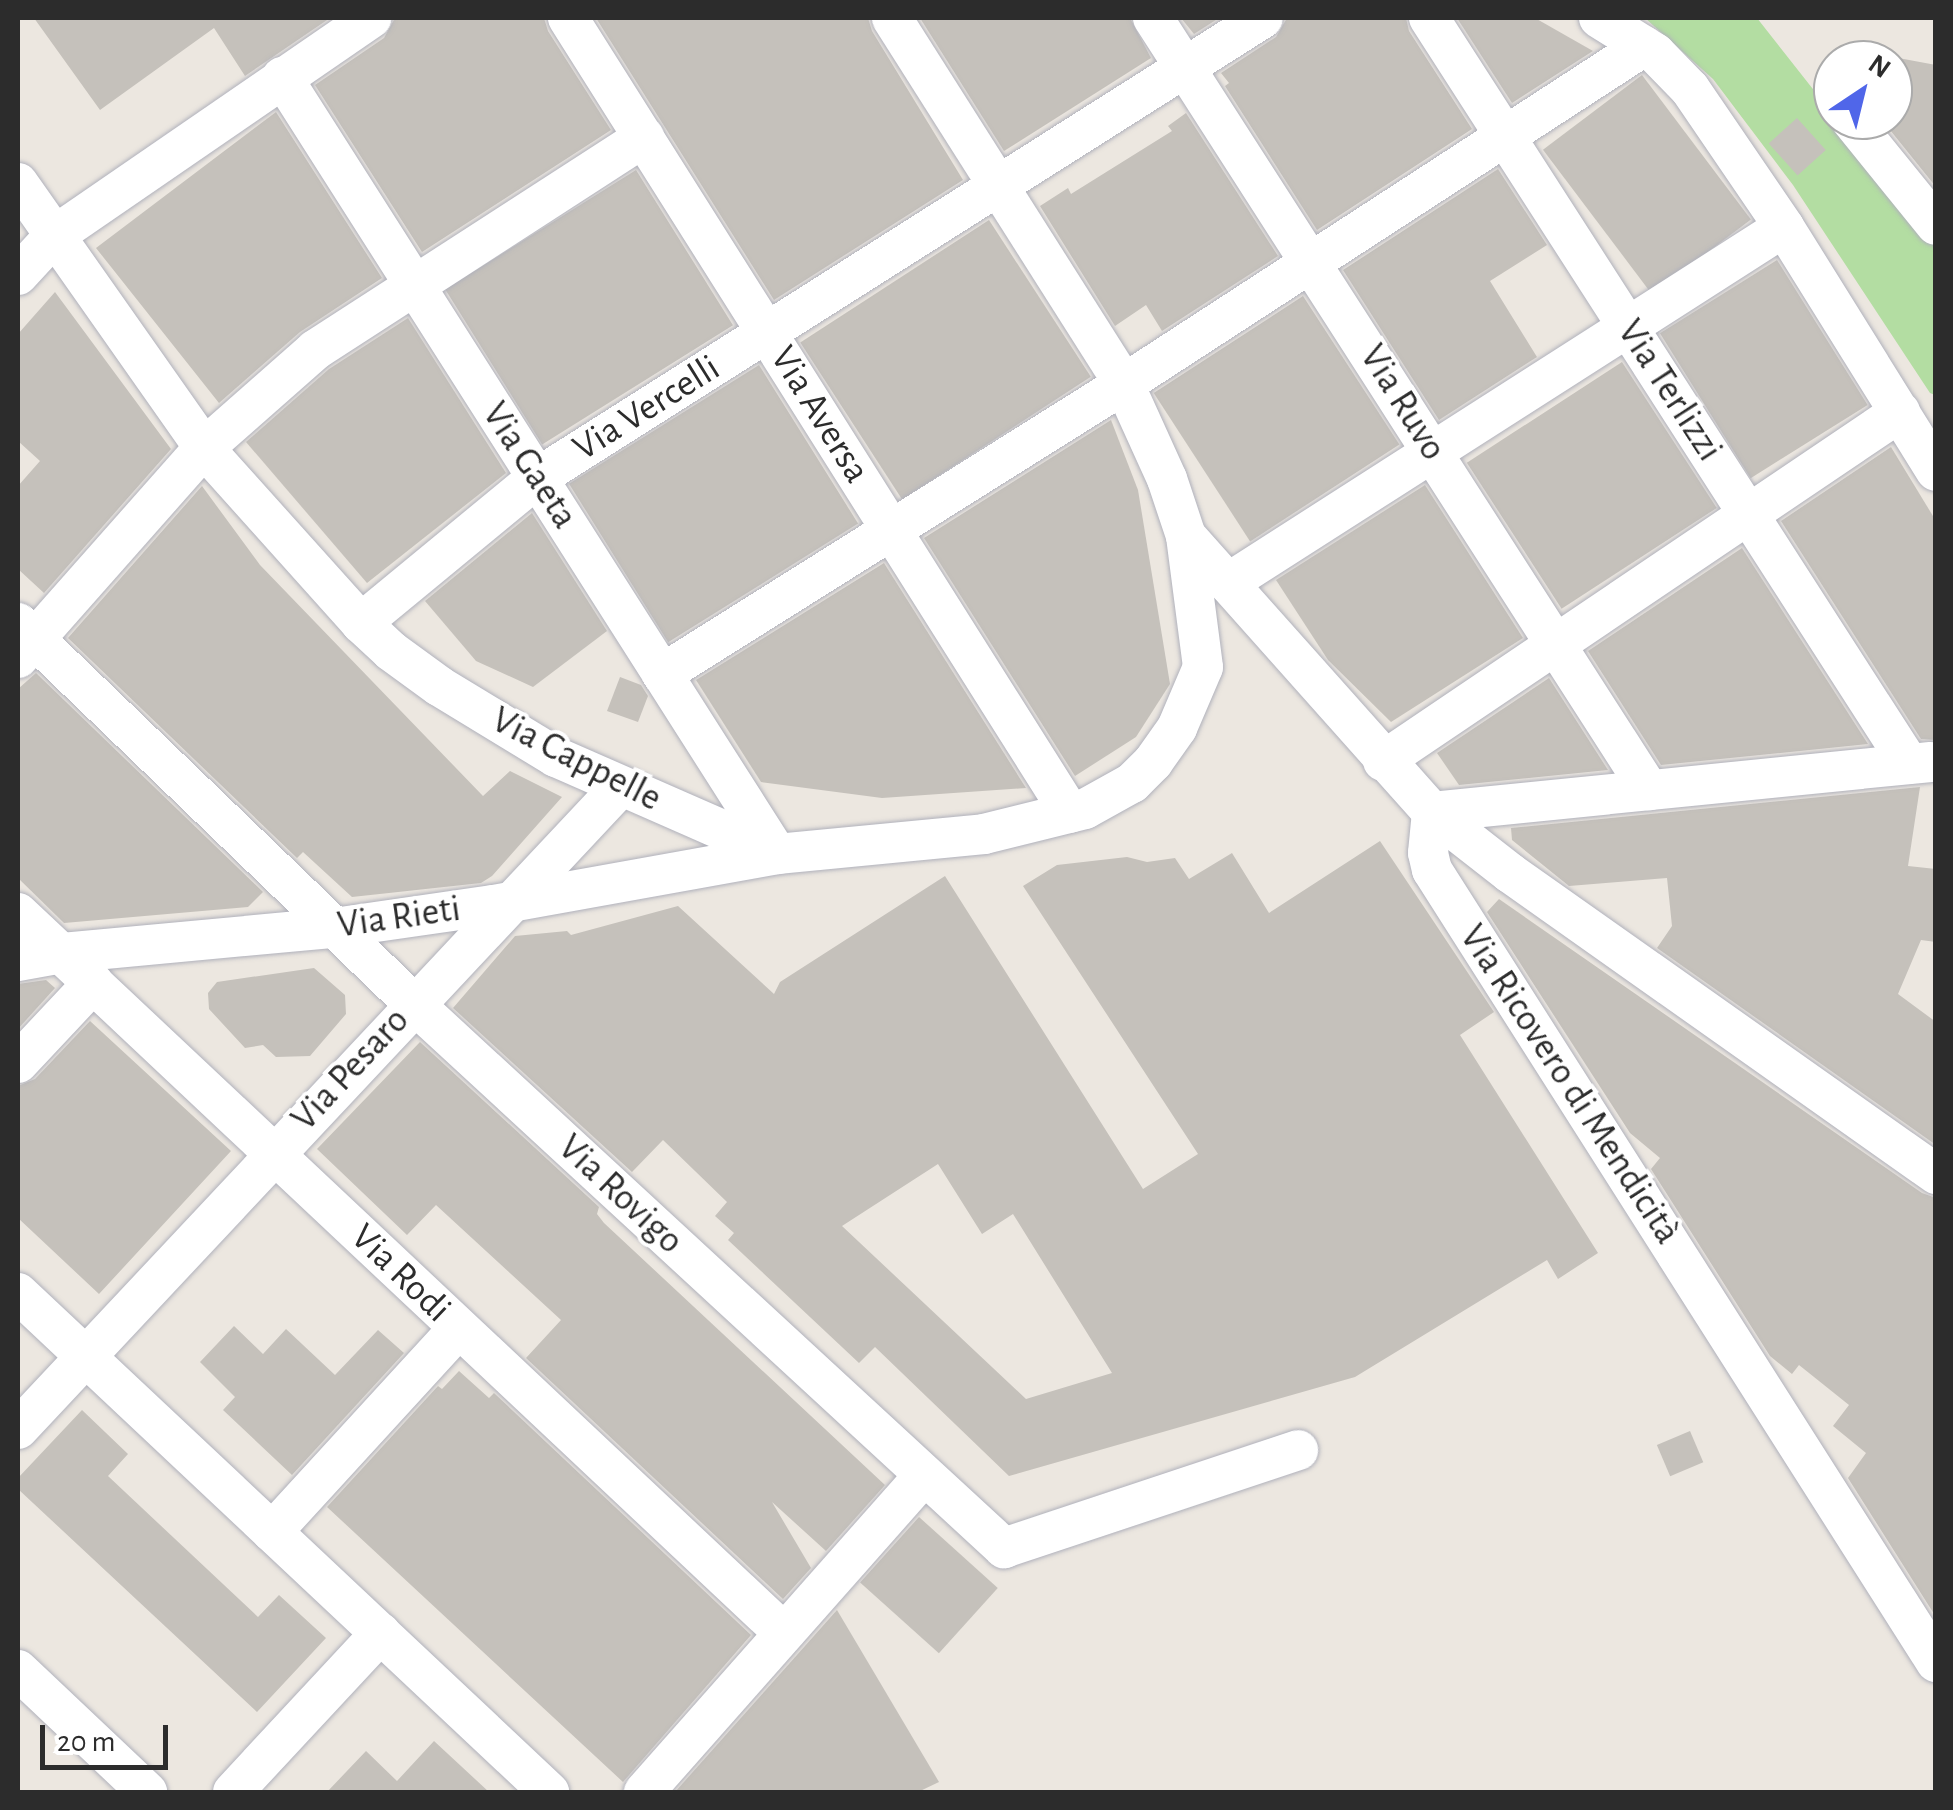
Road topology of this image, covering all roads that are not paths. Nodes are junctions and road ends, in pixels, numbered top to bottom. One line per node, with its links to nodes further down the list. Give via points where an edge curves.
1 (371, 18): 10 (street)
2 (568, 18): 12 (street, Via Aversa)
3 (892, 18): 15 (street)
4 (1153, 18): 9 (street, Via Ruvo)
5 (1262, 18): 9 (street, Via Vercelli)
6 (1429, 18): 11 (street, Via Terlizzi)
7 (1599, 18): 8 (street)
8 (1644, 46): 11 (street); 17 (street, via 1690,89)
9 (1186, 66): 15 (street, Via Vercelli); 19 (street, Via Ruvo)
10 (282, 76): 18 (street); 21 (street, Via Gaeta)
11 (1505, 136): 19 (street); 22 (street, Via Terlizzi)
12 (644, 137): 21 (street); 23 (street, Via Aversa)
13 (1867, 140): 16 (street)
14 (18, 182): 18 (street, Via Cappelle)
15 (1000, 186): 23 (street, Via Vercelli); 24 (street)
16 (1936, 225)
17 (1784, 227): 22 (street); 25 (street)
18 (54, 236): 20 (street); 26 (street, Via Cappelle)
19 (1313, 262): 24 (street); 27 (street, Via Ruvo)
20 (18, 276)
21 (412, 284): 26 (street, via 315,350); 29 (street, Via Gaeta)
22 (1628, 328): 27 (street); 30 (street, Via Terlizzi)
23 (768, 333): 29 (street, Via Vercelli); 31 (street, Via Aversa)
24 (1124, 384): 31 (street); 32 (street)
25 (1900, 412): 28 (street); 30 (street)
26 (204, 448): 33 (street, Via Cappelle); 34 (street)
27 (1433, 452): 32 (street); 35 (street, Via Ruvo)
28 (1932, 458)
29 (537, 478): 33 (street, Via Vercelli); 36 (street, Via Gaeta)
30 (1749, 514): 35 (street); 38 (street, Via Terlizzi)
31 (892, 531): 36 (street); 42 (street, Via Aversa)
32 (1210, 580): 37 (street); 42 (street, Via Cappelle, via 1203,668 1177,728 1132,783)
33 (361, 624): 39 (street, Via Cappelle, via 439,686)
34 (23, 640): 46 (street, Via Rovigo)
35 (1557, 643): 37 (street); 40 (street, Via Ruvo)
36 (662, 674): 43 (street, Via Gaeta)
37 (1383, 761): 41 (street)
38 (1922, 763): 40 (street)
39 (620, 788): 43 (street, Via Cappelle); 44 (street, Via Pesaro)
40 (1648, 790): 41 (street)
41 (1432, 812): 53 (street); 63 (street, Via Ricovero di Mendicità, via 1432,870)
42 (1070, 813): 43 (street, Via Cappelle, via 984,834)
43 (777, 854): 44 (street, Via Rieti)
44 (511, 902): 46 (street, Via Rieti); 50 (street, Via Pesaro)
45 (18, 912): 47 (street, Via Rodi)
46 (334, 928): 47 (street, Via Rieti); 50 (street, Via Rovigo)
47 (62, 953): 48 (street, Via Rieti); 49 (street, Via Rodi)
48 (18, 961)
49 (93, 983): 51 (street); 52 (street, Via Rodi)
50 (414, 1004): 52 (street, Via Pesaro); 59 (street, Via Rovigo)
51 (18, 1063)
52 (274, 1153): 55 (street, Via Rodi); 56 (street, Via Pesaro)
53 (1936, 1174)
54 (18, 1294): 56 (street)
55 (458, 1329): 60 (street); 61 (street, Via Rodi)
56 (85, 1354): 57 (street, Via Pesaro); 60 (street)
57 (18, 1429)
58 (1298, 1450): 59 (street, Via Rovigo, via 1004,1548)
59 (924, 1476): 61 (street)
60 (272, 1532): 62 (street)
61 (784, 1633): 68 (street)
62 (380, 1634): 66 (street); 67 (street)
63 (1936, 1662)
64 (18, 1670): 65 (street)
65 (147, 1792)
66 (233, 1792)
67 (549, 1792)
68 (644, 1792)

